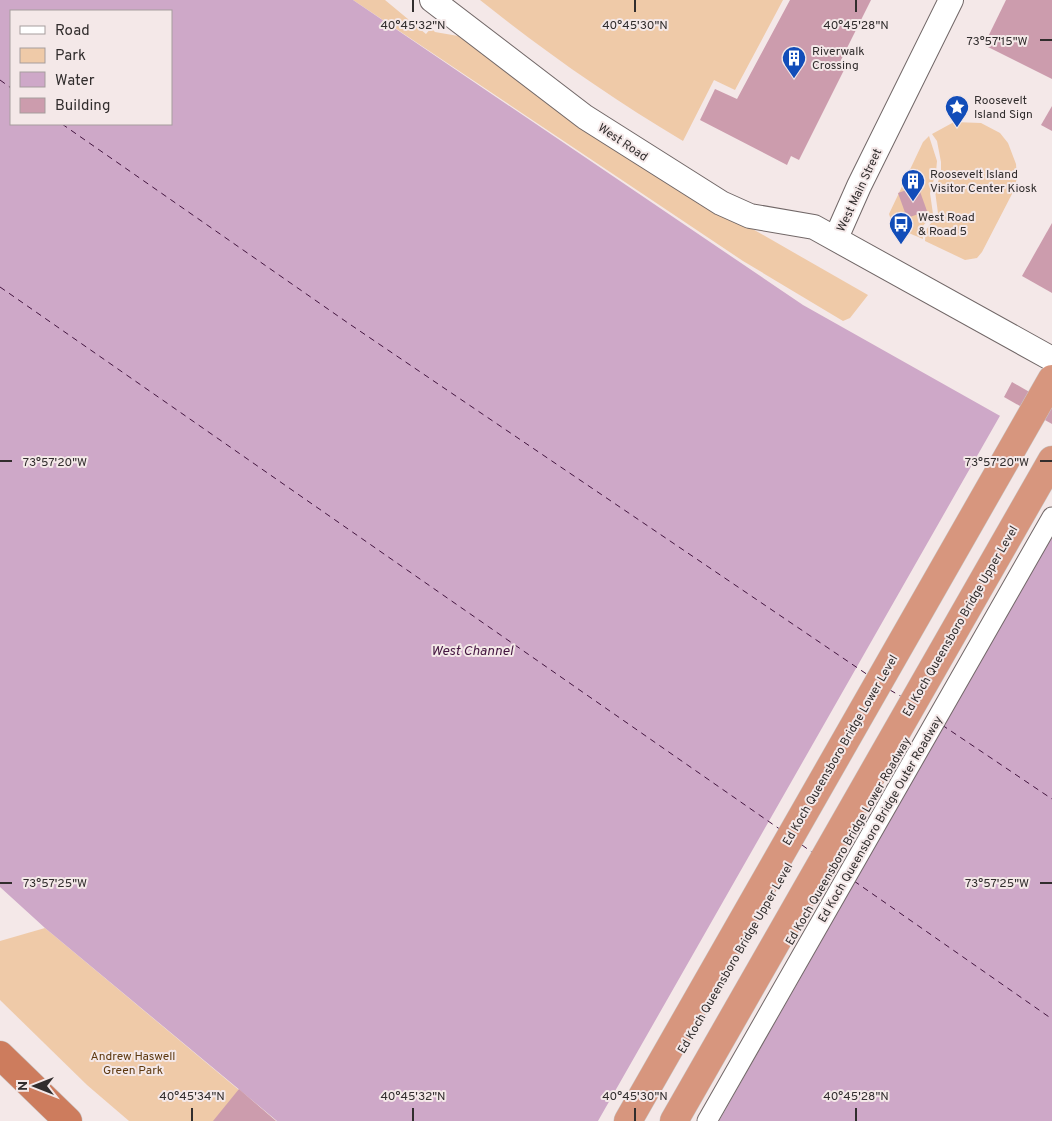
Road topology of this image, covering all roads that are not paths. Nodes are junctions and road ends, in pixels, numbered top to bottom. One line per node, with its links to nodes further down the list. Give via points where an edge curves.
1 (432, 0): 3 (street, West Road, via 585,116 721,203 750,216 814,227)
2 (951, 0): 3 (street, West Main Street)
3 (836, 238): 4 (street, West Main Street)
4 (1052, 359)
5 (1052, 379): 12 (highway, Ed Koch Queensboro Bridge Lower Level)
6 (1052, 404): 13 (highway, Ed Koch Queensboro Bridge Upper Level)
7 (1052, 460): 14 (highway, Ed Koch Queensboro Bridge Upper Level)
8 (1052, 484): 15 (highway, Ed Koch Queensboro Bridge Lower Roadway)
9 (1052, 517): 16 (street, Ed Koch Queensboro Bridge Outer Roadway)
10 (0, 1055): 11 (highway)
11 (68, 1121)
12 (628, 1121)
13 (642, 1121)
14 (674, 1121)
15 (688, 1121)
16 (707, 1121)

